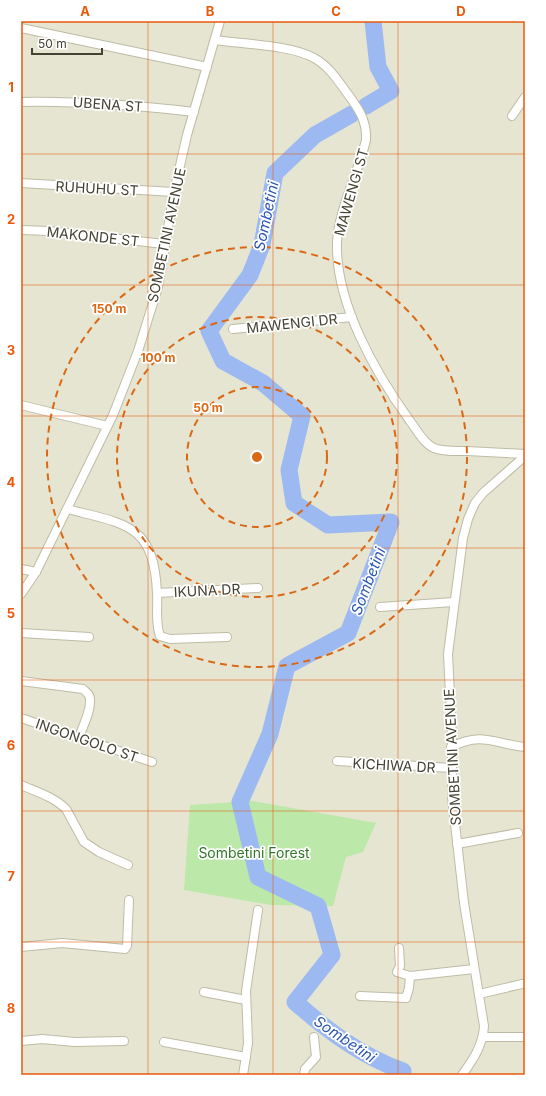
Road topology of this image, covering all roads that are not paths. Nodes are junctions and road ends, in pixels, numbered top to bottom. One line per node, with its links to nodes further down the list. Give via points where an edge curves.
1 (220, 21): 3 (street, SOMBETINI AVENUE)
2 (21, 28): 4 (street)
3 (215, 40): 4 (street, SOMBETINI AVENUE); 13 (street, MAWENGI ST, via 291,50 315,58 326,67 363,116 366,140 341,220 337,243 341,281)
4 (207, 67): 7 (street, SOMBETINI AVENUE)
5 (525, 97): 8 (street)
6 (21, 102): 7 (street, UBENA ST, via 77,101)
7 (194, 112): 10 (street, SOMBETINI AVENUE)
8 (512, 116)
9 (21, 183): 10 (street, RUHUHU ST)
10 (174, 192): 12 (street, SOMBETINI AVENUE)
11 (21, 230): 12 (street, MAKONDE ST)
12 (164, 244): 16 (street, SOMBETINI AVENUE, via 158,287 138,350)
13 (352, 317): 14 (street, MAWENGI DR); 17 (street, MAWENGI ST, via 382,381 427,444 442,450)
14 (233, 329)
15 (21, 405): 16 (street)
16 (107, 426): 18 (street, SOMBETINI AVENUE)
17 (525, 455): 24 (street, SOMBETINI AVENUE, via 483,493 472,509 463,538)
18 (67, 509): 20 (street, SOMBETINI AVENUE); 22 (street, via 124,525 141,536 153,560)
19 (21, 569): 20 (street)
20 (36, 572): 23 (street, SOMBETINI AVENUE)
21 (258, 588): 22 (street, IKUNA DR)
22 (157, 593): 28 (street, via 160,636)
23 (21, 594)
24 (454, 602): 25 (street); 32 (street, SOMBETINI AVENUE, via 448,654)
25 (380, 607)
26 (21, 633): 27 (street)
27 (89, 637)
28 (227, 637)
29 (21, 681): 31 (street, via 83,689 90,699)
30 (21, 718): 31 (street, INGONGOLO ST)
31 (79, 737): 34 (street, INGONGOLO ST)
32 (451, 747): 33 (street, via 464,740 494,739); 36 (street, SOMBETINI AVENUE)
33 (525, 747)
34 (152, 762)
35 (337, 762): 36 (street, KICHIWA DR)
36 (451, 768): 39 (street, SOMBETINI AVENUE)
37 (21, 786): 40 (street, via 55,800 66,809 84,842)
38 (518, 833): 39 (street)
39 (457, 844): 45 (street, SOMBETINI AVENUE)
40 (128, 865)
41 (129, 900): 43 (street, via 125,949 62,943)
42 (258, 910): 51 (street)
43 (21, 947)
44 (399, 948): 46 (street, via 400,966 397,972)
45 (474, 969): 46 (street); 49 (street, SOMBETINI AVENUE)
46 (410, 976): 50 (street, via 406,998)
47 (522, 984): 49 (street)
48 (204, 992): 51 (street)
49 (479, 994): 53 (street, SOMBETINI AVENUE, via 484,1026)
50 (360, 996)
51 (246, 1000): 58 (street)
52 (314, 1037): 60 (street, via 316,1057 305,1069)
53 (483, 1037): 54 (street); 61 (street, SOMBETINI AVENUE)
54 (525, 1037)
55 (21, 1041): 56 (street)
56 (124, 1041)
57 (164, 1042): 58 (street)
58 (246, 1057): 59 (street)
59 (243, 1075)
60 (304, 1075)
61 (462, 1075)

